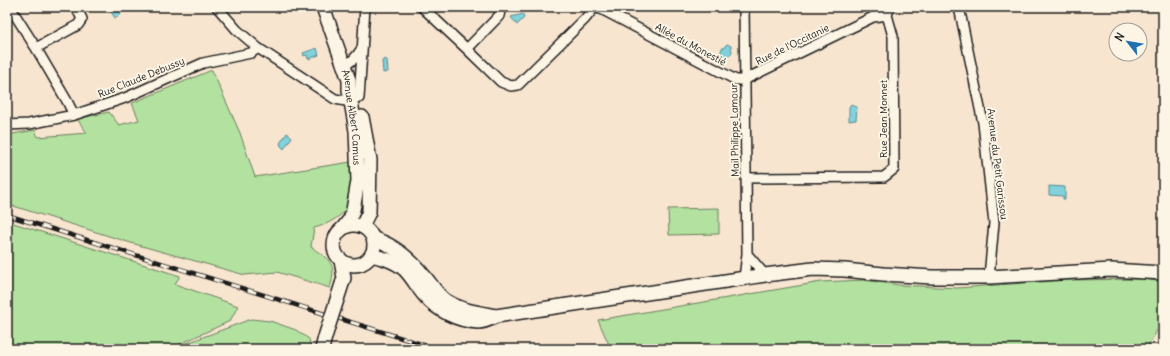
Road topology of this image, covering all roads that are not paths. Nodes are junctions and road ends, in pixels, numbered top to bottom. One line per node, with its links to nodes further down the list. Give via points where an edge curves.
1 (10, 7): 13 (street)
2 (76, 7): 13 (street, via 82,19 78,25)
3 (217, 7): 14 (street, via 237,30)
4 (323, 7): 18 (street, Avenue Albert Camus)
5 (365, 7): 12 (street)
6 (422, 7): 15 (street, Allée du Monestié)
7 (501, 7): 15 (street, via 499,16)
8 (744, 7): 17 (street, Mail Philippe Lamour)
9 (959, 7): 31 (street, Avenue du Petit Garissou, via 984,131 994,223)
10 (594, 8): 15 (street, Allée du Monestié, via 585,20 518,85 511,86 501,82); 17 (street, Allée du Monestié, via 601,9 736,80)
11 (889, 11): 17 (street, Rue de l'Occitanie); 21 (street, Rue Jean Monnet, via 894,36 894,169 884,177)
12 (363, 46): 16 (street); 18 (street, via 349,64)
13 (36, 48): 19 (street)
14 (258, 48): 18 (street); 19 (street, Rue Claude Debussy, via 251,53 203,63 125,98)
15 (468, 49)
16 (361, 72): 18 (street); 18 (street)
17 (745, 80): 21 (street, Mail Philippe Lamour)
18 (348, 88): 22 (street, via 370,160 369,212); 23 (street, Avenue Albert Camus, via 356,132 358,181 350,219)
19 (74, 115): 20 (street, Rue Claude Debussy, via 29,124)
20 (7, 125)
21 (746, 178): 25 (street, Mail Philippe Lamour)
22 (362, 226): 23 (street, via 349,225); 24 (street)
23 (342, 228): 27 (street, via 334,243)
24 (374, 239): 26 (street); 34 (street, via 410,260 438,294 454,306)
25 (747, 254): 30 (street); 32 (street, Mail Philippe Lamour)
26 (372, 255): 28 (street); 34 (street, via 397,263 424,296 451,315 479,322)
27 (341, 260): 28 (street); 33 (street)
28 (357, 265): 33 (street)
29 (1163, 273): 31 (street, via 1111,270)
30 (765, 275): 31 (street, via 813,269 932,277); 32 (street)
31 (989, 277)
32 (744, 278): 34 (street)
33 (343, 281): 35 (street, bridge)
34 (496, 316)
35 (323, 343)

